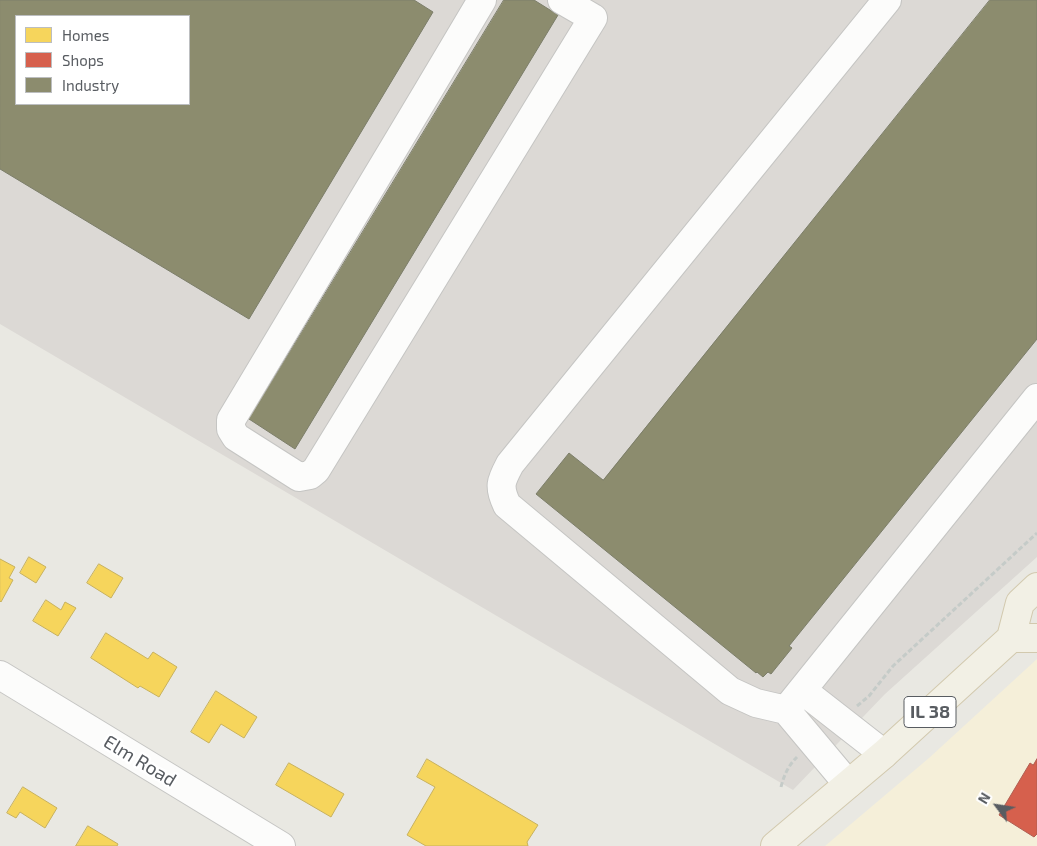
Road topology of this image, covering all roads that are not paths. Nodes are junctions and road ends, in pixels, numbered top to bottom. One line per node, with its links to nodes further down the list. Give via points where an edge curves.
1 (482, 0): 4 (street, via 231,420 231,429 236,437 299,477 316,470)
2 (562, 0): 4 (street)
3 (886, 0): 9 (street, via 510,464 502,480 502,495 507,505 730,690 756,703)
4 (598, 9)
5 (1037, 398): 9 (street)
6 (1037, 587): 7 (main road, IL 38, via 1020,603)
7 (1024, 638): 10 (main road, IL 38)
8 (0, 676): 12 (street, Elm Road)
9 (794, 700): 10 (street); 11 (street)
10 (884, 754): 11 (main road, IL 38)
11 (848, 784): 13 (main road, IL 38)
12 (281, 846)
13 (775, 846)

